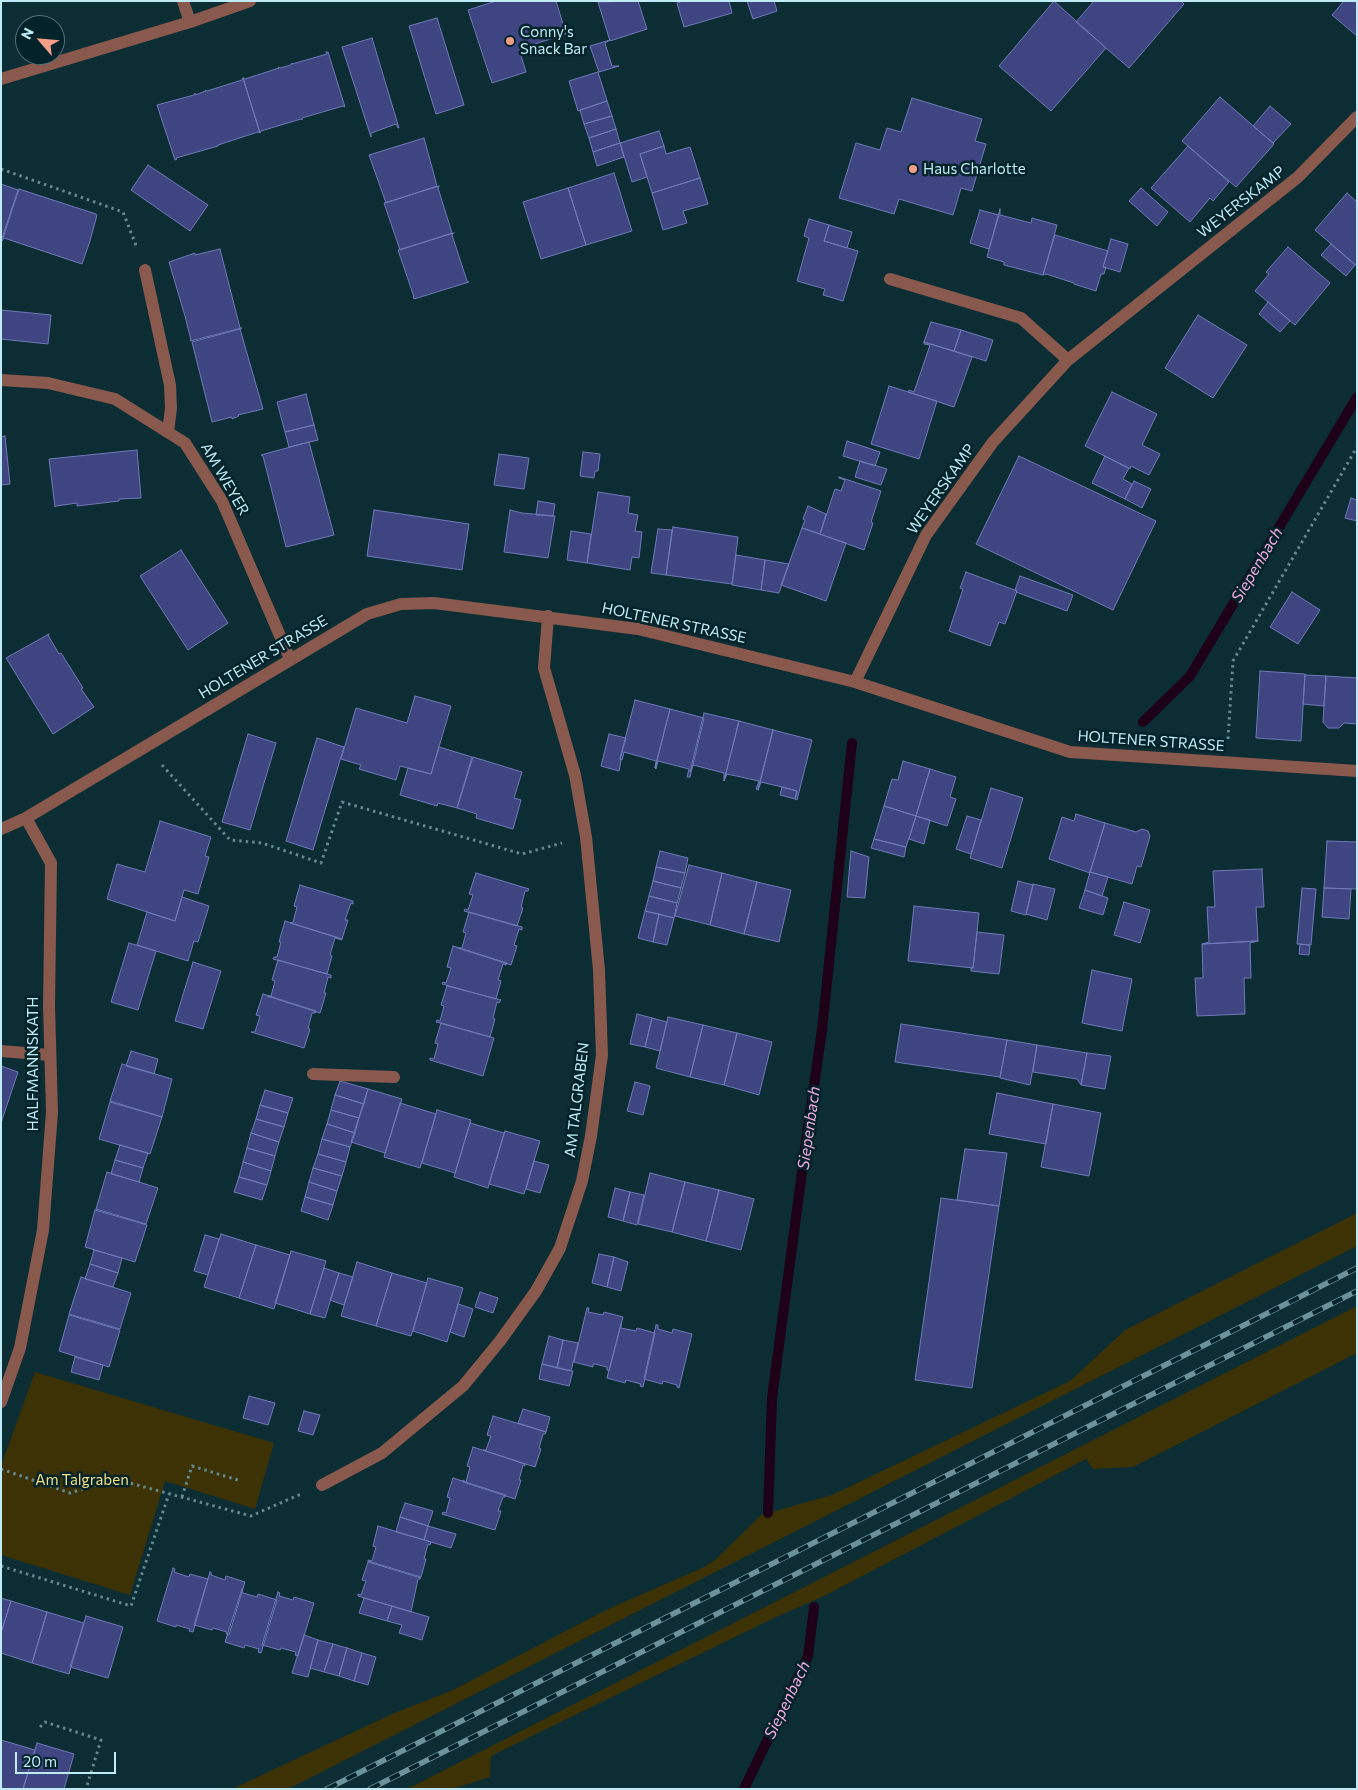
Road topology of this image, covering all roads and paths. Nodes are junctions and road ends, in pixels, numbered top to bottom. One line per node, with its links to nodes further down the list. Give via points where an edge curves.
1 (184, 1): 3 (street)
2 (250, 1): 3 (street)
3 (190, 22): 4 (street)
4 (1, 79)
5 (1357, 117): 9 (street, WEYERSKAMP, via 1298,177)
6 (1, 169): 7 (path, via 124,212)
7 (145, 270): 11 (street, via 170,385)
8 (890, 279): 9 (street, via 1021,318)
9 (1068, 360): 15 (street, WEYERSKAMP, via 993,442 926,535)
10 (1, 380): 11 (street, AM WEYER, via 48,383 115,399)
11 (168, 432): 14 (street, AM WEYER, via 185,443 222,501)
12 (1357, 447): 17 (path, via 1233,660)
13 (548, 616): 14 (street, HOLTENER STRASSE, via 434,603 401,604 367,614); 15 (street, HOLTENER STRASSE, via 638,629); 21 (street, AM TALGRABEN, via 544,668 575,775)
14 (290, 659): 16 (street, HOLTENER STRASSE)
15 (855, 682): 17 (street, HOLTENER STRASSE, via 1070,752)
16 (144, 747): 19 (street, HOLTENER STRASSE); 21 (path, via 230,840 262,842 321,863 342,802 522,854)
17 (1226, 762): 18 (street, HOLTENER STRASSE)
18 (1357, 771)
19 (26, 818): 20 (street, HOLTENER STRASSE); 23 (street, HALFMANNSKATH, via 51,863)
20 (1, 829)
21 (586, 837): 29 (street, AM TALGRABEN, via 599,970 602,1055 582,1181 560,1248 536,1291 500,1342 463,1386 382,1453)
22 (1, 1051): 23 (street)
23 (50, 1056): 26 (street, HALFMANNSKATH, via 52,1112 43,1230 20,1348)
24 (314, 1074): 25 (street)
25 (394, 1077)
26 (1, 1402)
27 (1, 1469): 30 (path, via 70,1493 115,1479)
28 (241, 1481): 31 (path, via 192,1466)
29 (322, 1485): 31 (path, via 251,1516)
30 (169, 1494): 31 (path); 32 (path, via 131,1606)
31 (182, 1497)
32 (1, 1566)
33 (40, 1727): 34 (path, via 45,1722 101,1740)
34 (86, 1789)

